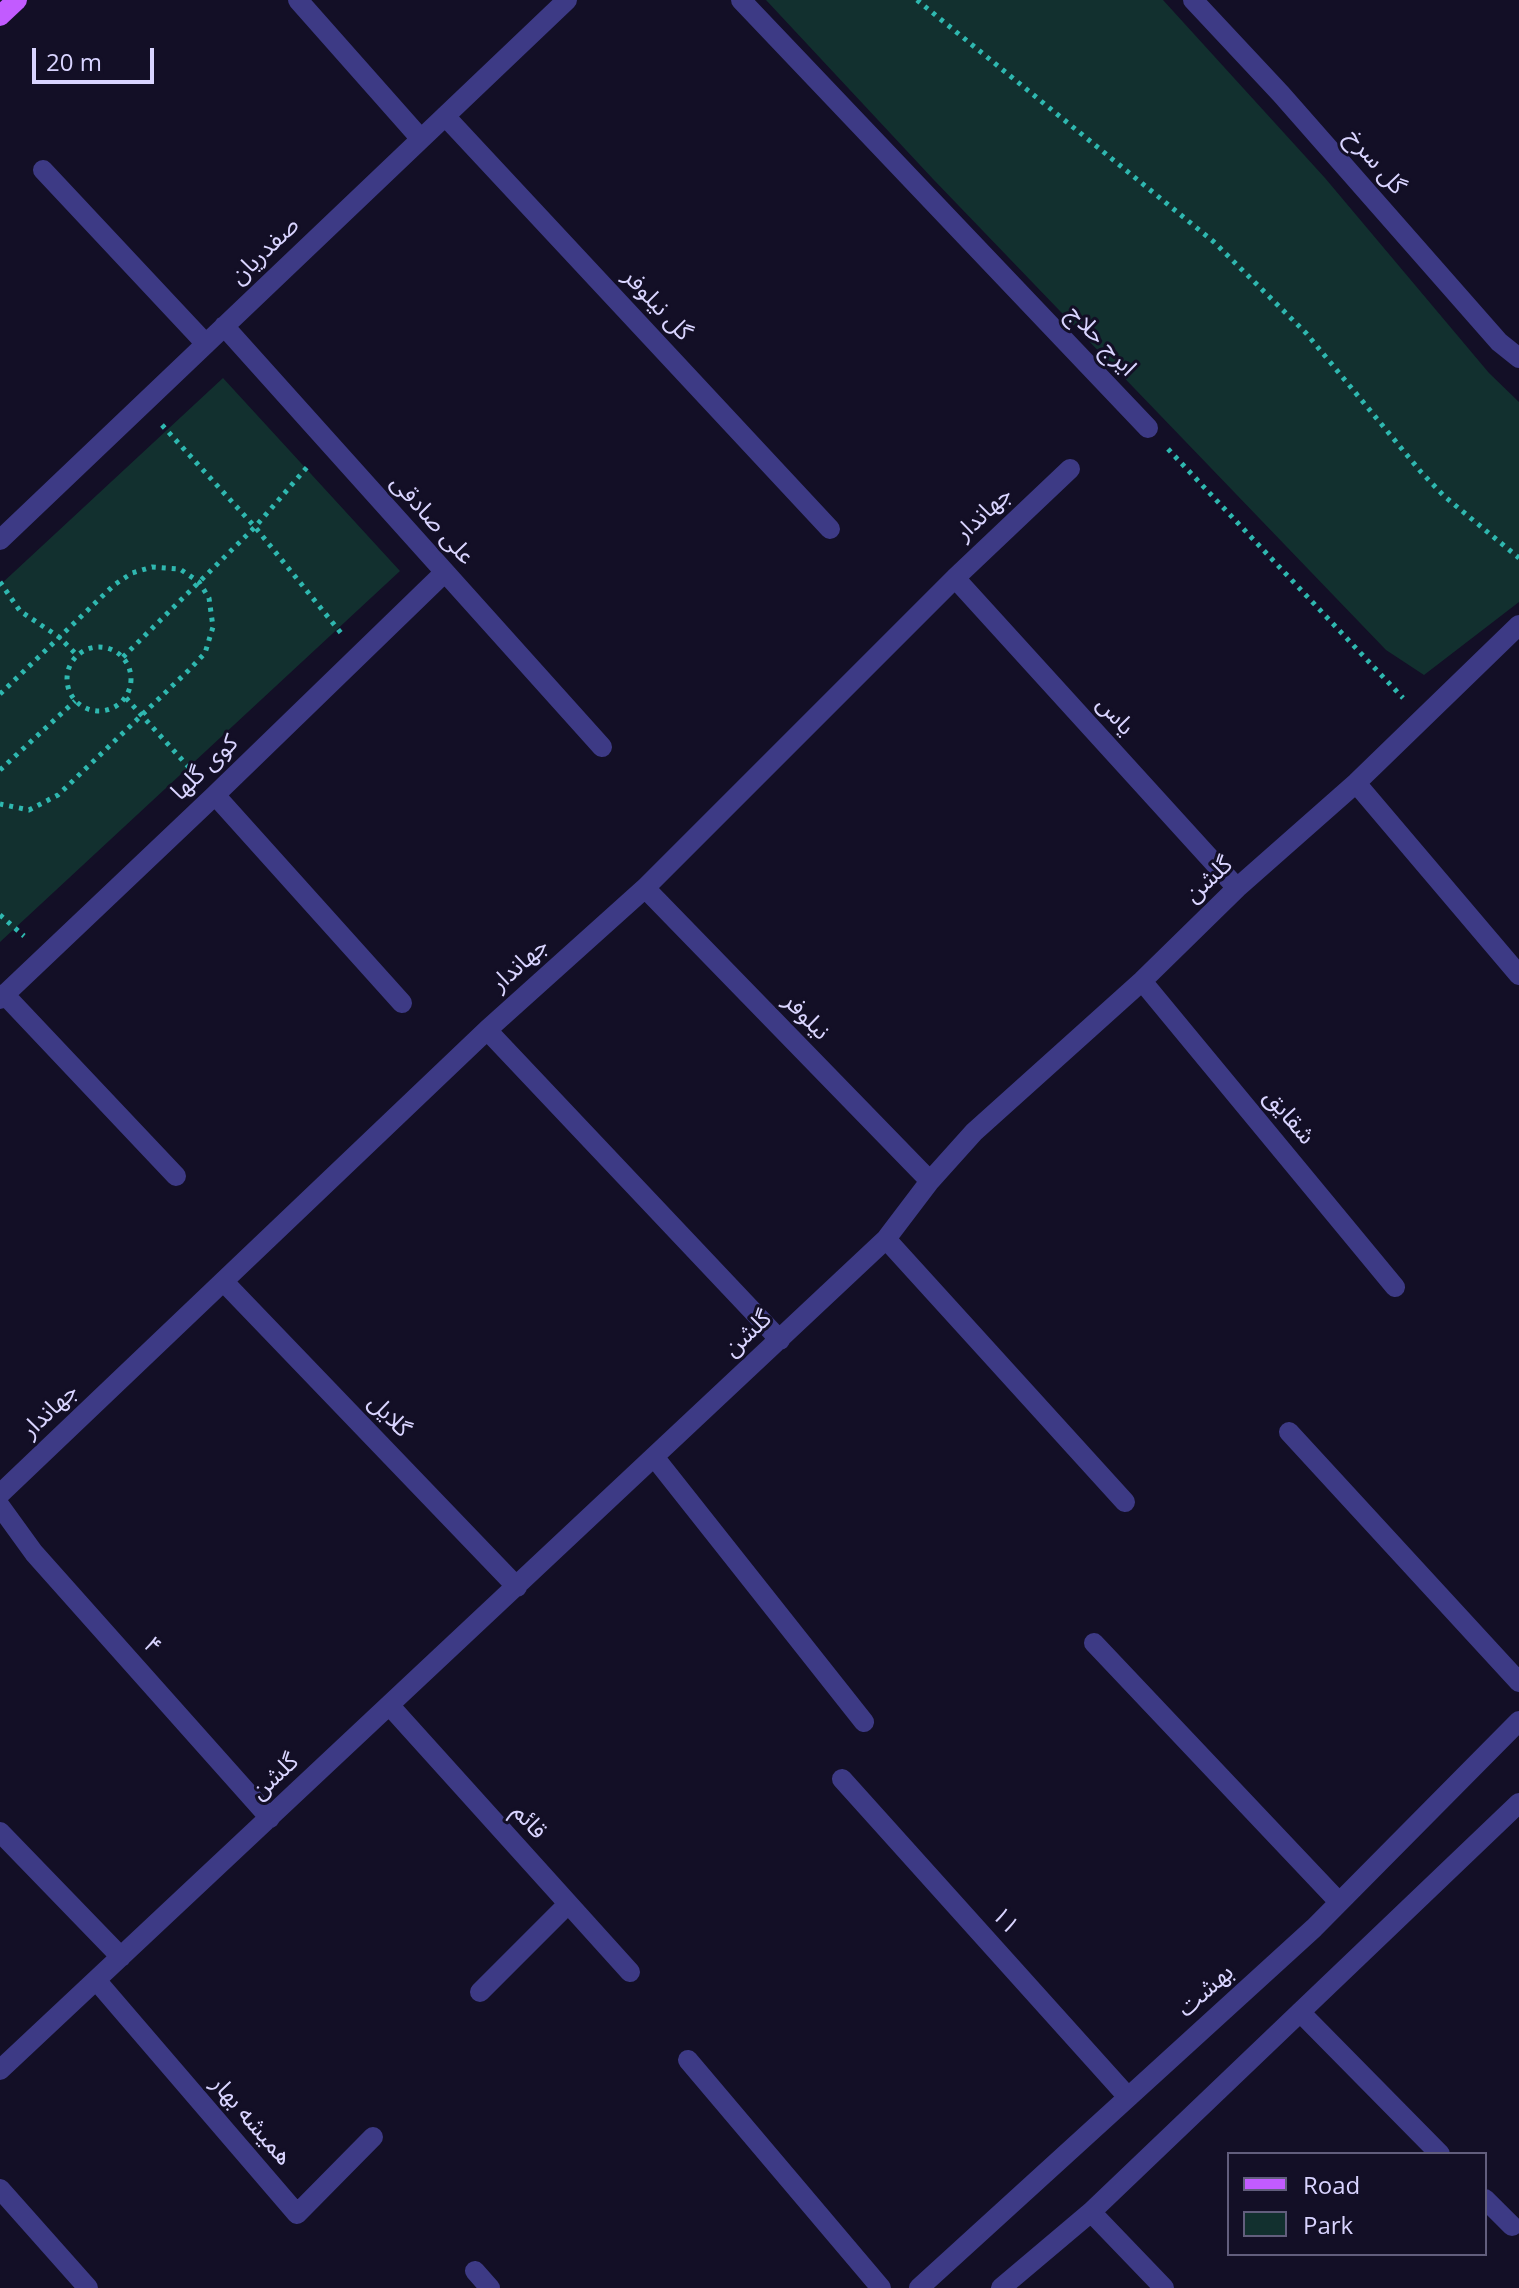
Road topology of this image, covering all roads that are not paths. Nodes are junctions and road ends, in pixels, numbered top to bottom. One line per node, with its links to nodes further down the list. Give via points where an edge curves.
1 (17, 0): 6 (main road)
2 (298, 0): 8 (street)
3 (567, 0): 7 (street, صفدریان)
4 (741, 0): 13 (street, ایرج حلاج)
5 (1193, 0): 12 (street, گل سرخ, via 1499,342)
6 (0, 16)
7 (445, 116): 8 (street, صفدریان); 15 (street, گل نیلوفر)
8 (421, 139): 10 (street, صفدریان)
9 (43, 170): 11 (street)
10 (224, 326): 11 (street, صفدریان); 17 (street, علی صادقی)
11 (206, 344): 16 (street, صفدریان)
12 (1519, 358)
13 (1148, 428)
14 (1070, 469): 18 (street, جهاندار)
15 (830, 529)
16 (0, 540)
17 (444, 573): 20 (street, علی صادقی); 22 (street, کوی گلها)
18 (955, 578): 23 (street, جهاندار); 24 (street, یاس)
19 (1519, 625): 21 (street, گلشن)
20 (602, 747)
21 (1356, 783): 24 (street, گلشن); 25 (street)
22 (215, 795): 27 (street, کوی گلها); 28 (street)
23 (645, 888): 29 (street, جهاندار); 31 (street, نیلوفر)
24 (1237, 888): 26 (street, گلشن)
25 (1519, 975)
26 (1142, 981): 31 (street, گلشن, via 974,1132); 34 (street, شقایق)
27 (2, 996): 30 (street)
28 (402, 1003)
29 (487, 1030): 33 (street, جهاندار); 35 (street)
30 (176, 1176)
31 (930, 1181): 32 (street, گلشن)
32 (886, 1239): 35 (street, گلشن); 39 (street)
33 (224, 1282): 38 (street, جهاندار); 41 (street, گلایل)
34 (1395, 1287)
35 (780, 1340): 37 (street, گلشن)
36 (1289, 1432): 43 (street)
37 (655, 1458): 41 (street, گلشن); 46 (street)
38 (0, 1494)
39 (1125, 1502)
40 (0, 1506): 49 (street, ۴, via 34,1553)
41 (517, 1587): 44 (street, گلشن)
42 (1094, 1643): 51 (street)
43 (1519, 1682)
44 (390, 1706): 49 (street, گلشن); 52 (street, قائم)
45 (1519, 1721): 51 (street, بهشت)
46 (864, 1722)
47 (842, 1779): 60 (street, ۱۱)
48 (1519, 1803): 57 (street)
49 (270, 1818): 53 (street, گلشن)
50 (0, 1832): 53 (street)
51 (1339, 1902): 60 (street, بهشت)
52 (568, 1904): 54 (street, قائم); 56 (street)
53 (121, 1957): 55 (street, گلشن)
54 (630, 1972)
55 (96, 1980): 59 (street, گلشن); 61 (street, همیشه بهار, via 297,2214)
56 (480, 1992)
57 (1300, 2012): 62 (street); 65 (street)
58 (688, 2060): 70 (street)
59 (0, 2070)
60 (1128, 2097): 71 (street, بهشت)
61 (373, 2137)
62 (1438, 2152)
63 (0, 2189): 68 (street)
64 (1487, 2201): 66 (street)
65 (1091, 2212): 72 (street); 73 (street)
66 (1512, 2226)
67 (475, 2271): 69 (street)
68 (88, 2288)
69 (490, 2288)
70 (881, 2288)
71 (919, 2288)
72 (1001, 2288)
73 (1164, 2288)

